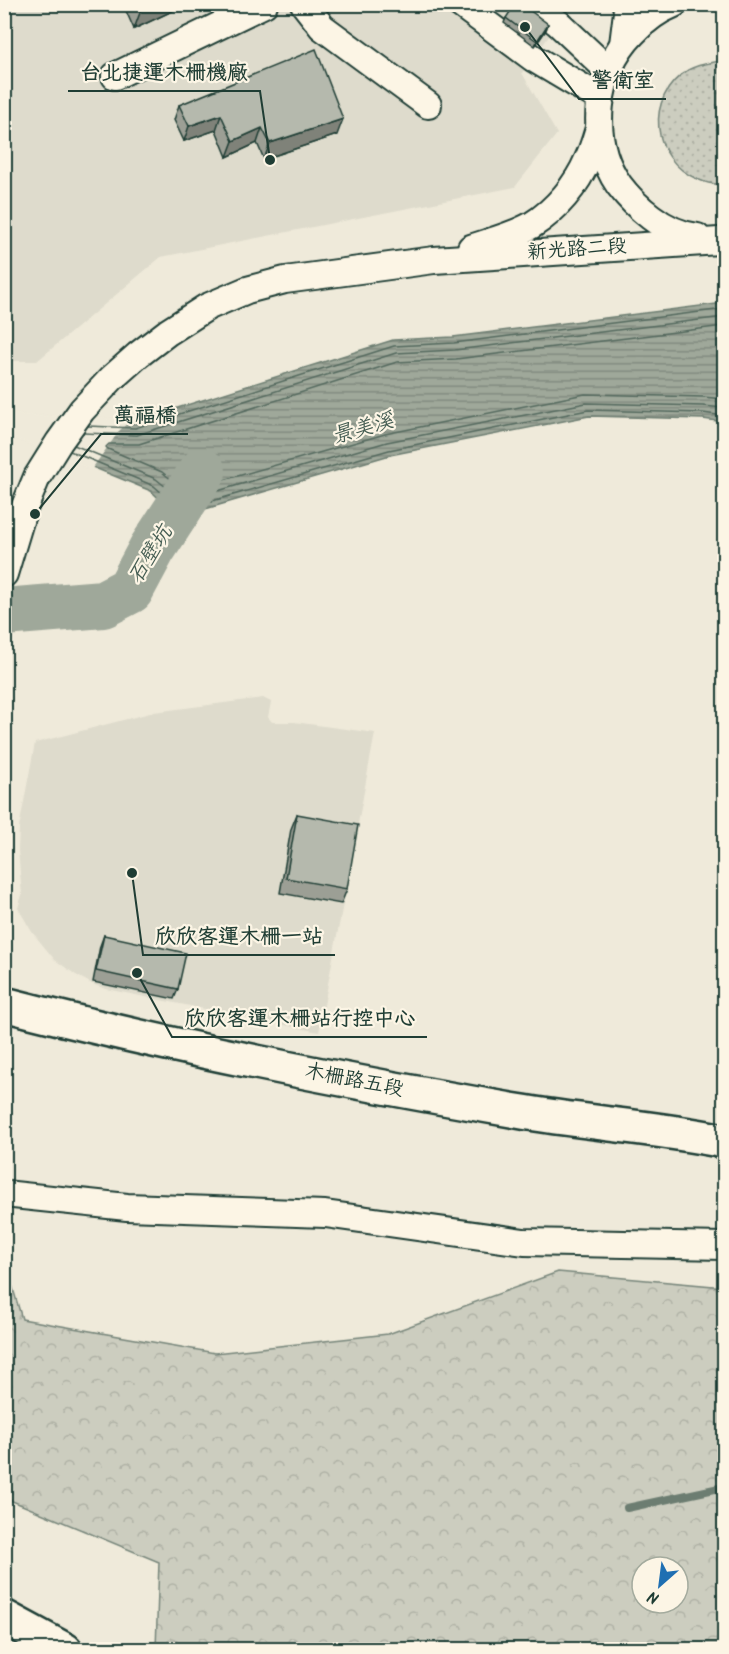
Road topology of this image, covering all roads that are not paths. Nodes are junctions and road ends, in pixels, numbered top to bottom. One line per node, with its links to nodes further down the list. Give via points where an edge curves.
1 (264, 4): 9 (street)
2 (304, 4): 11 (street, via 321,27)
3 (460, 4): 10 (street, via 533,58)
4 (532, 4): 8 (street)
5 (626, 4): 7 (street)
6 (674, 4): 7 (street, via 643,22)
7 (622, 44): 8 (street)
8 (608, 70): 10 (street)
9 (115, 76)
10 (600, 98): 12 (street)
11 (428, 105)
12 (599, 128): 13 (street, via 605,157 618,184 638,207 662,225 689,236); 14 (street, 新光路二段, via 588,159 555,207 506,237)
13 (722, 241): 14 (street, 新光路二段)
14 (434, 260): 15 (street, 新光路二段, via 285,280 247,290 207,307 168,332 112,378 59,442 37,477 23,510)
15 (4, 574)
16 (4, 1004): 17 (main road, 木柵路五段, via 232,1058 519,1111)
17 (719, 1139)
18 (4, 1194): 19 (street, via 127,1207 325,1214 524,1242)
19 (724, 1246)
20 (4, 1617): 21 (main road)
21 (65, 1650)

